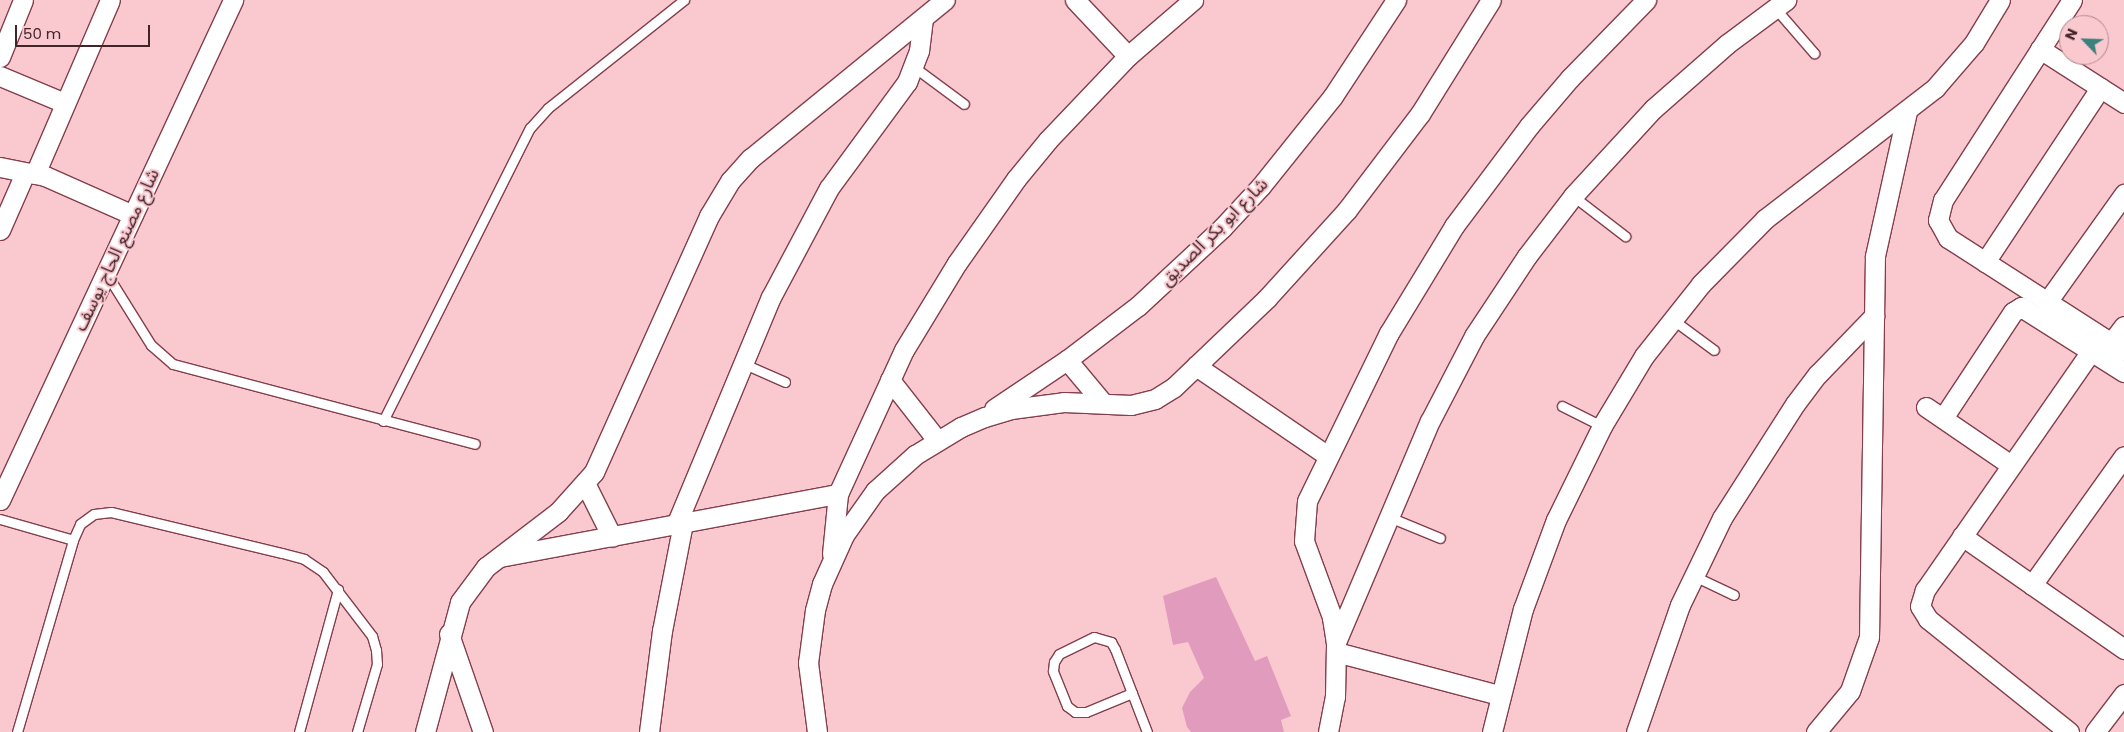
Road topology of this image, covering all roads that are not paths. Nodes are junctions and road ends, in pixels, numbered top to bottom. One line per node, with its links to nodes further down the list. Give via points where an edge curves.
1 (23, 0): 18 (street)
2 (110, 0): 22 (street)
3 (233, 0): 30 (street, شارع مصنع الحاج يوسف)
4 (684, 0): 53 (lane, via 548,108 530,128)
5 (945, 0): 14 (street)
6 (1075, 0): 17 (street)
7 (1193, 0): 17 (street)
8 (1396, 0): 42 (street, شارع ابو بكر الصديق, via 1333,96 1261,186 1181,269)
9 (1491, 0): 44 (street, via 1420,114 1354,202 1267,298)
10 (1646, 0): 57 (street, via 1570,78 1529,126 1454,226 1389,332)
11 (2000, 0): 25 (street, via 1955,67)
12 (2072, 0): 15 (street)
13 (1781, 4): 16 (lane); 29 (street, via 1726,44 1667,96)
14 (923, 18): 19 (street); 60 (street, via 751,158 730,181 709,216 603,456)
15 (2040, 49): 21 (street); 33 (street, via 1938,210 1942,230 1948,238)
16 (1814, 53)
17 (1128, 56): 46 (street, via 1082,102 1016,179 933,302)
18 (0, 57)
19 (914, 67): 24 (lane); 43 (street, via 898,96 829,188 780,280)
20 (0, 76): 22 (street)
21 (2100, 88): 23 (street); 33 (street)
22 (65, 103): 27 (street)
23 (2124, 103)
24 (964, 104)
25 (1907, 112): 36 (street, via 1876,256); 37 (street, via 1765,219 1700,284)
26 (0, 167): 27 (street)
27 (30, 174): 30 (street); 31 (street)
28 (2124, 194): 35 (street)
29 (1573, 196): 32 (lane); 63 (street, via 1527,256 1474,336 1430,421)
30 (133, 215): 34 (street, شارع مصنع الحاج يوسف)
31 (0, 230)
32 (1625, 236)
33 (1985, 262): 35 (street)
34 (106, 273): 53 (lane, via 151,346 173,364); 62 (street, شارع مصنع الحاج يوسف)
35 (2047, 302): 39 (street)
36 (1874, 316): 72 (street, via 1818,374 1772,435 1722,518); 95 (street, via 1869,637 1850,692)
37 (1672, 319): 40 (lane); 54 (street, via 1644,356)
38 (2124, 326): 39 (street)
39 (2118, 347)
40 (1714, 350)
41 (2091, 351): 45 (street); 52 (street, via 2026,308 2017,308); 59 (street)
42 (1067, 360): 48 (street); 51 (street, شارع ابو بكر الصديق)
43 (742, 363): 47 (lane); 65 (street)
44 (1196, 366): 48 (street, via 1155,399 1131,405); 57 (street)
45 (2124, 372)
46 (890, 380): 55 (street); 61 (street)
47 (785, 382)
48 (1103, 403): 51 (street, via 1037,404)
49 (1562, 406): 54 (lane)
50 (1926, 407): 52 (street)
51 (985, 417): 55 (street)
52 (1943, 418): 59 (street)
53 (382, 421): 56 (lane)
54 (1602, 426): 82 (street, via 1575,477 1538,563)
55 (937, 440): 71 (street, via 915,454 875,491 844,534)
56 (476, 444)
57 (1328, 456): 77 (street, via 1307,501 1303,527 1307,554 1332,617)
58 (2124, 456): 73 (street)
59 (2012, 465): 66 (street)
60 (586, 483): 67 (street); 70 (street, via 558,512)
61 (838, 494): 65 (street); 71 (street)
62 (0, 500)
63 (1389, 517): 68 (lane); 77 (street)
64 (0, 519): 69 (lane)
65 (679, 524): 67 (street); 88 (street)
66 (1962, 536): 73 (street); 96 (street, via 1921,598 1922,613)
67 (612, 537): 70 (street)
68 (1440, 538)
69 (73, 540): 74 (lane, via 80,524 94,514 111,512 304,559 323,572); 83 (lane)
70 (496, 558): 76 (street, via 469,588)
71 (832, 558): 79 (street, via 815,610 808,663)
72 (1693, 576): 75 (lane); 94 (street, via 1662,650)
73 (2032, 585): 78 (street)
74 (338, 589): 84 (lane); 85 (lane, via 372,636 376,650 377,664)
75 (1734, 595)
76 (449, 634): 86 (street); 87 (street)
77 (1336, 648): 82 (street); 92 (street, via 1335,697)
78 (2124, 649)
79 (809, 690): 89 (street); 90 (street)
80 (1132, 693): 80 (lane, via 1115,649 1106,638 1094,637 1060,654 1054,662 1053,672 1067,706 1075,712 1086,712); 91 (lane)
81 (2124, 694): 97 (street)
82 (1499, 695): 93 (street)
83 (17, 732)
84 (299, 732)
85 (357, 732)
86 (425, 732)
87 (483, 732)
88 (649, 732)
89 (803, 732)
90 (817, 732)
91 (1147, 732)
92 (1328, 732)
93 (1492, 732)
94 (1636, 732)
95 (1816, 732)
96 (2069, 732)
97 (2095, 732)

